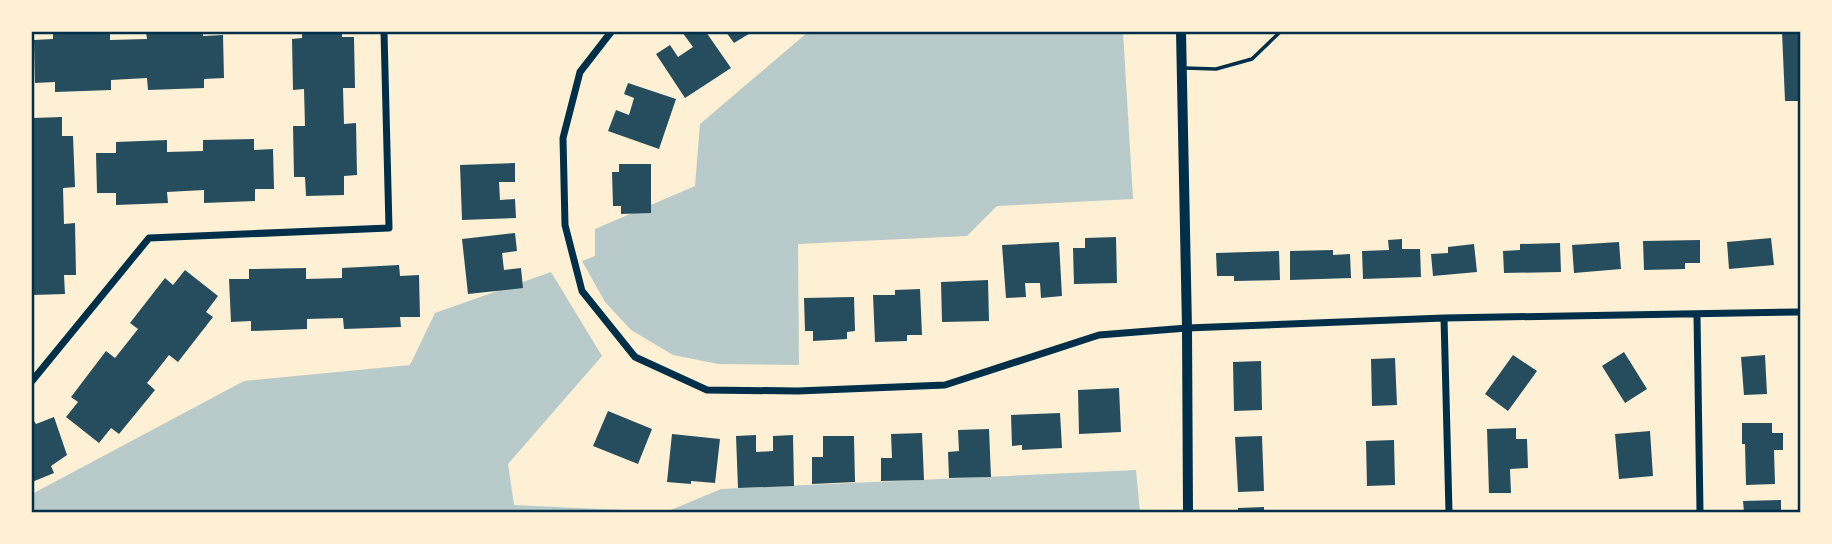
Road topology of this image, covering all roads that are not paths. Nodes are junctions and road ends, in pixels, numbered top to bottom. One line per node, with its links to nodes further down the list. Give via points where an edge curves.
1 (384, 32): 10 (street, via 389,228 149,238)
2 (611, 32): 9 (street, via 580,72 563,138 565,225 582,291 635,357 707,390 945,385 1099,335)
3 (1181, 32): 5 (street)
4 (1280, 32): 5 (lane, via 1252,59 1216,69)
5 (1182, 68): 9 (street)
6 (1801, 312): 7 (street)
7 (1697, 315): 8 (street); 13 (street)
8 (1444, 318): 9 (street); 12 (street)
9 (1187, 328): 11 (street)
10 (32, 381)
11 (1188, 513)
12 (1449, 513)
13 (1700, 513)

